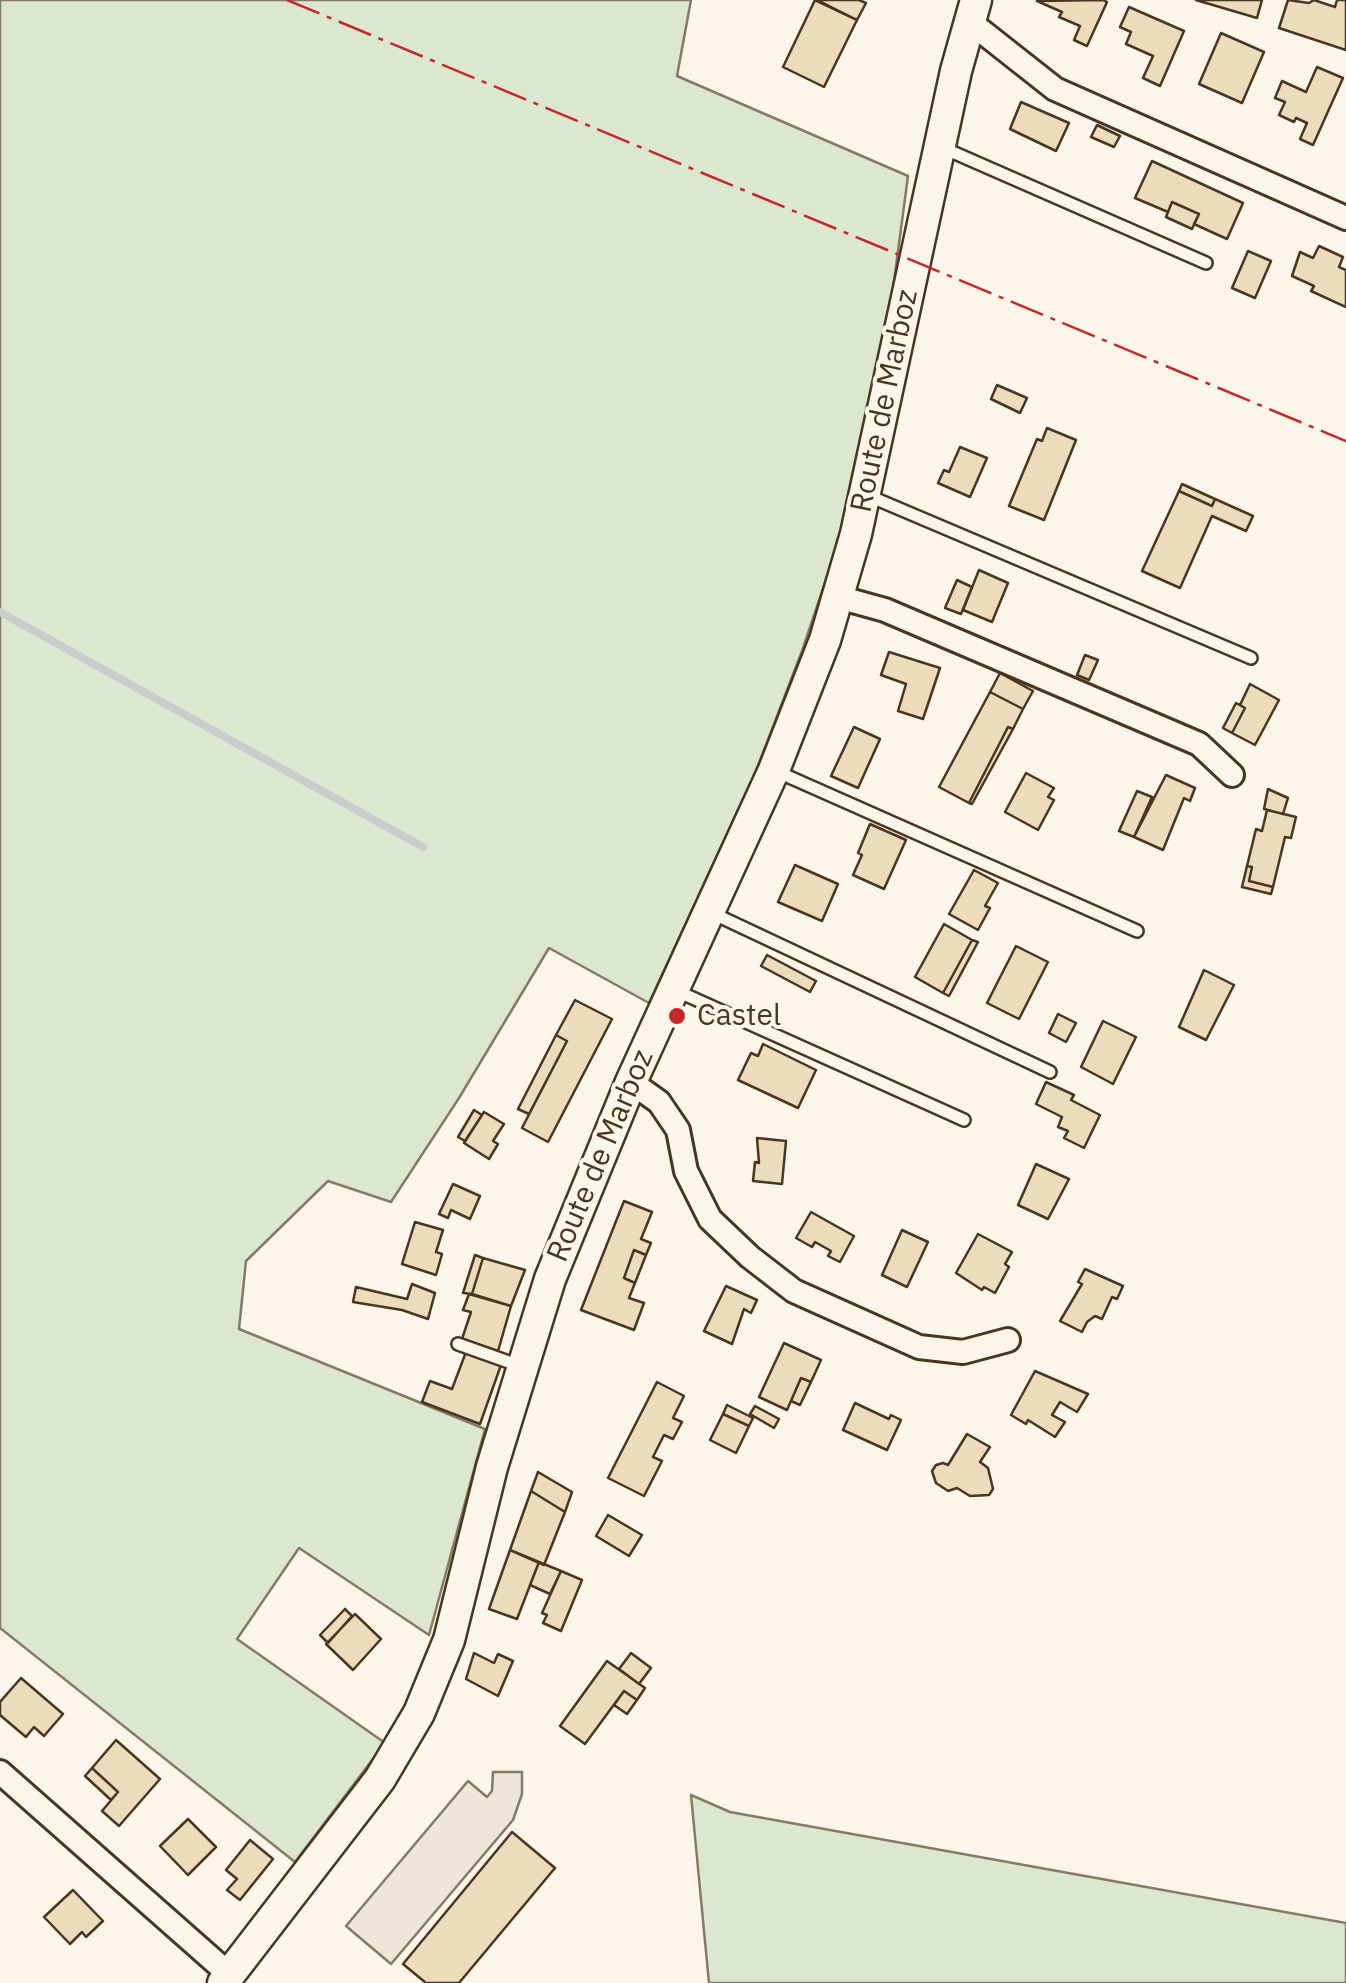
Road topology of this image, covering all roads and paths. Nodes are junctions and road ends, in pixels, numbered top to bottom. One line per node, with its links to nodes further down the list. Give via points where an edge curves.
1 (973, 11): 2 (main road, Route de Marboz); 3 (street, via 1056,90)
2 (941, 146): 4 (lane); 5 (main road, Route de Marboz)
3 (1346, 218)
4 (1206, 263)
5 (864, 494): 6 (main road, Route de Marboz); 7 (lane)
6 (838, 596): 8 (main road, Route de Marboz); 9 (street, via 1199,744)
7 (1251, 658)
8 (774, 770): 10 (main road, Route de Marboz); 11 (lane)
9 (1232, 774)
10 (708, 911): 12 (main road, Route de Marboz); 13 (lane)
11 (1137, 931)
12 (673, 989): 14 (main road, Route de Marboz); 15 (lane)
13 (1050, 1072)
14 (631, 1082): 16 (street, via 659,1102 678,1130 686,1171 710,1219 794,1291 920,1347 963,1352); 18 (main road, Route de Marboz)
15 (964, 1120)
16 (1008, 1340)
17 (458, 1344): 18 (lane)
18 (520, 1366): 20 (main road, Route de Marboz, via 449,1640 419,1713 380,1779)
19 (0, 1772): 20 (street)
20 (226, 1979)

